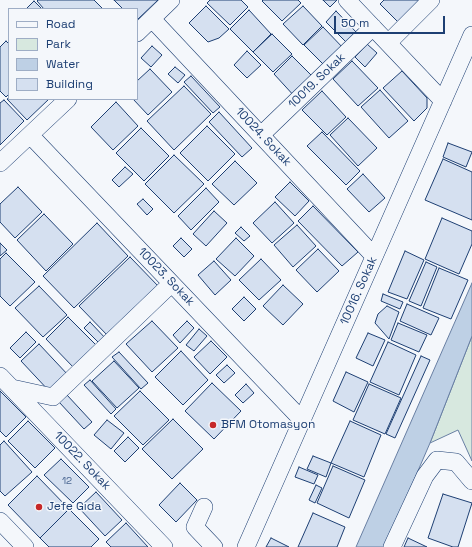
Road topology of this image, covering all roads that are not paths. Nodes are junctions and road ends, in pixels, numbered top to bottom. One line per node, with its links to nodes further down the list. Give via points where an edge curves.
1 (170, 0): 4 (street)
2 (347, 0): 5 (street)
3 (431, 0): 8 (street)
4 (152, 19): 6 (street); 11 (street, 10024. Sokak)
5 (373, 28): 8 (street); 11 (street, 10019. Sokak)
6 (138, 32)
7 (472, 36): 10 (street, 10016. Sokak)
8 (388, 43): 10 (street)
9 (67, 100): 12 (street)
10 (443, 101): 14 (street, 10016. Sokak)
11 (261, 134): 14 (street, 10024. Sokak)
12 (30, 135): 13 (street); 15 (street, 10023. Sokak)
13 (0, 163)
14 (374, 256): 18 (street, 10016. Sokak)
15 (172, 284): 17 (street, via 53,397); 18 (street, 10023. Sokak)
16 (0, 376): 17 (street, 10022. Sokak)
17 (12, 388): 23 (street, 10022. Sokak)
18 (302, 420): 25 (street, 10016. Sokak, via 281,451)
19 (472, 481): 26 (street, via 456,462 437,460 425,476)
20 (204, 507): 24 (street, via 195,527)
21 (0, 521): 22 (street)
22 (25, 547)
23 (164, 547)
24 (214, 547)
25 (246, 547)
26 (392, 547)

